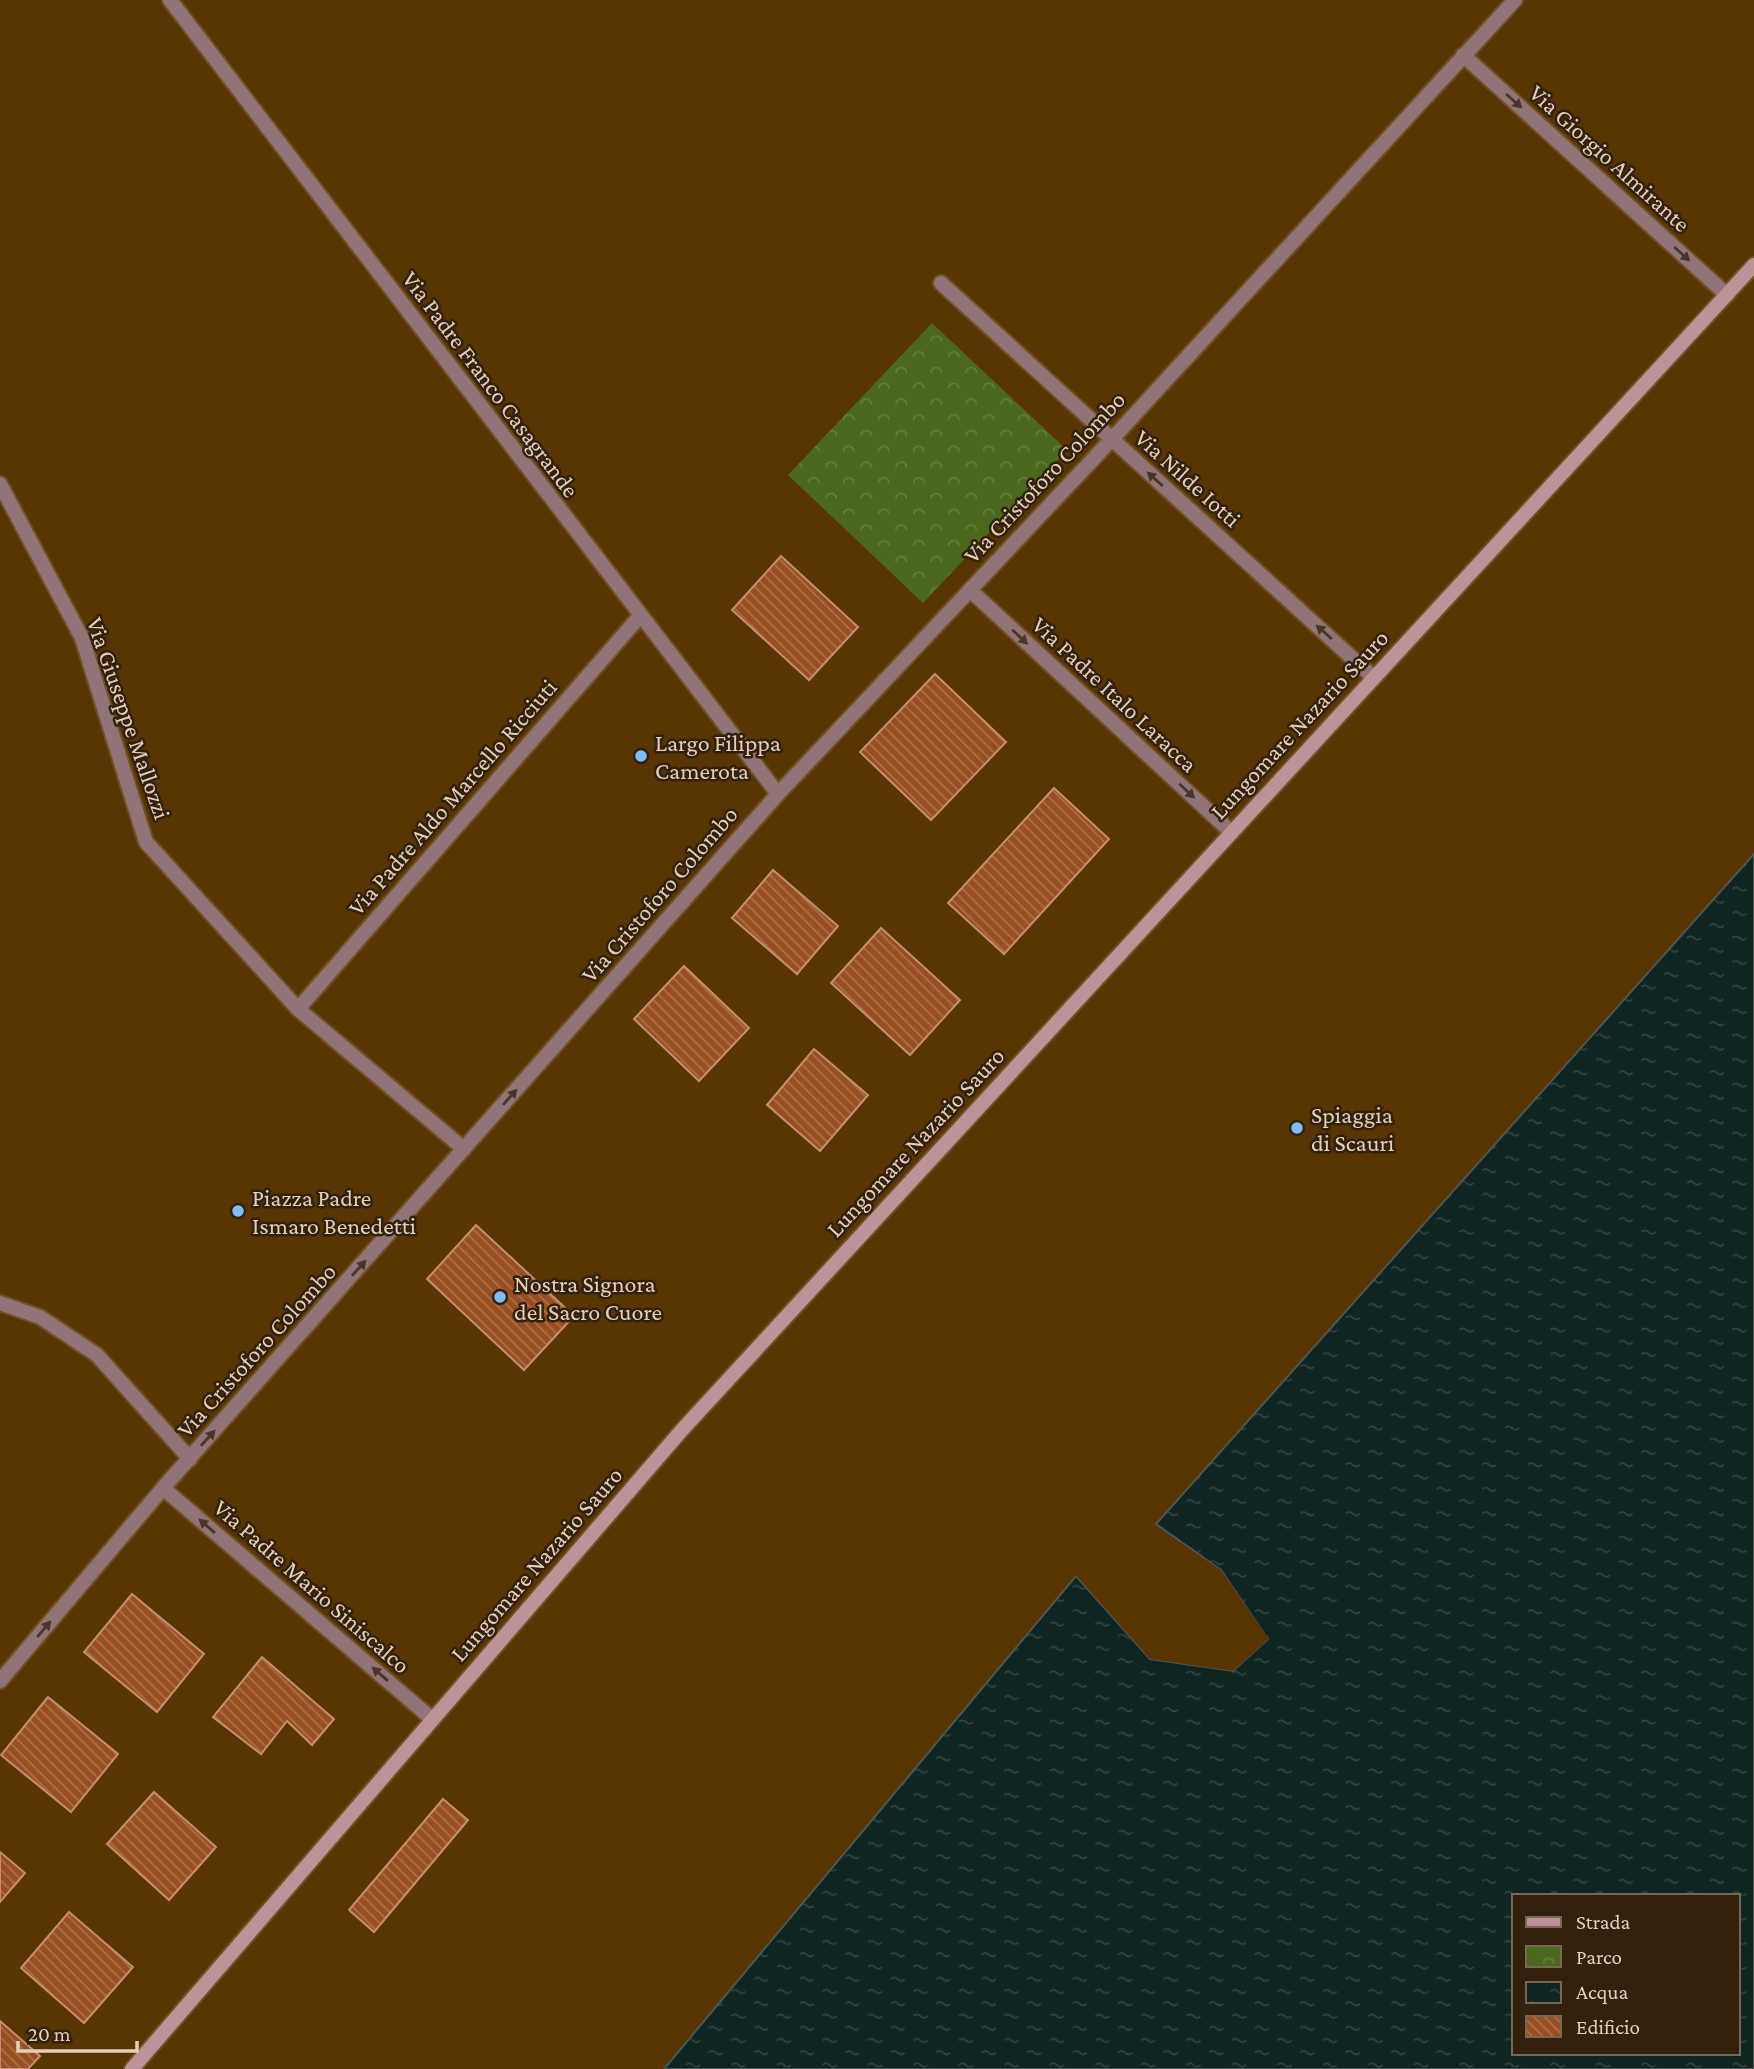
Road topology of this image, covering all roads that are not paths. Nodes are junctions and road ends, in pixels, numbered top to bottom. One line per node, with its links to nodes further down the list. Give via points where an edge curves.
1 (170, 0): 10 (street, Via Padre Franco Casagrande)
2 (1515, 0): 3 (street, Via Cristoforo Colombo)
3 (1463, 55): 6 (street, Via Giorgio Almirante, one-way to 6); 7 (street, Via Cristoforo Colombo)
4 (1754, 265): 6 (street, Lungomare Nazario Sauro)
5 (941, 283): 7 (street, Via Nilde Iotti)
6 (1727, 295): 11 (street, Lungomare Nazario Sauro)
7 (1112, 439): 9 (street, Via Cristoforo Colombo); 11 (street, Via Nilde Iotti, one-way to 7)
8 (0, 484): 14 (street, Via Giuseppe Mallozzi, via 82,638 146,842)
9 (970, 590): 12 (street, Via Cristoforo Colombo); 13 (street, Via Padre Italo Laracca, one-way to 13)
10 (639, 616): 12 (street, Via Padre Franco Casagrande); 14 (street, Via Padre Aldo Marcello Ricciuti)
11 (1374, 678): 13 (street, Lungomare Nazario Sauro)
12 (778, 794): 15 (street, Via Cristoforo Colombo, one-way to 12)
13 (1230, 831): 20 (street, Lungomare Nazario Sauro, via 681,1431)
14 (298, 1009): 15 (street, Via Giuseppe Mallozzi)
15 (464, 1149): 17 (street, Via Cristoforo Colombo, one-way to 15)
16 (0, 1303): 17 (street, via 40,1317 97,1355)
17 (190, 1459): 18 (street, Via Cristoforo Colombo)
18 (163, 1488): 19 (street, Via Cristoforo Colombo, one-way to 18); 20 (street, Via Padre Mario Siniscalco, one-way to 18)
19 (0, 1681)
20 (432, 1719): 21 (street, Lungomare Nazario Sauro)
21 (132, 2069)

